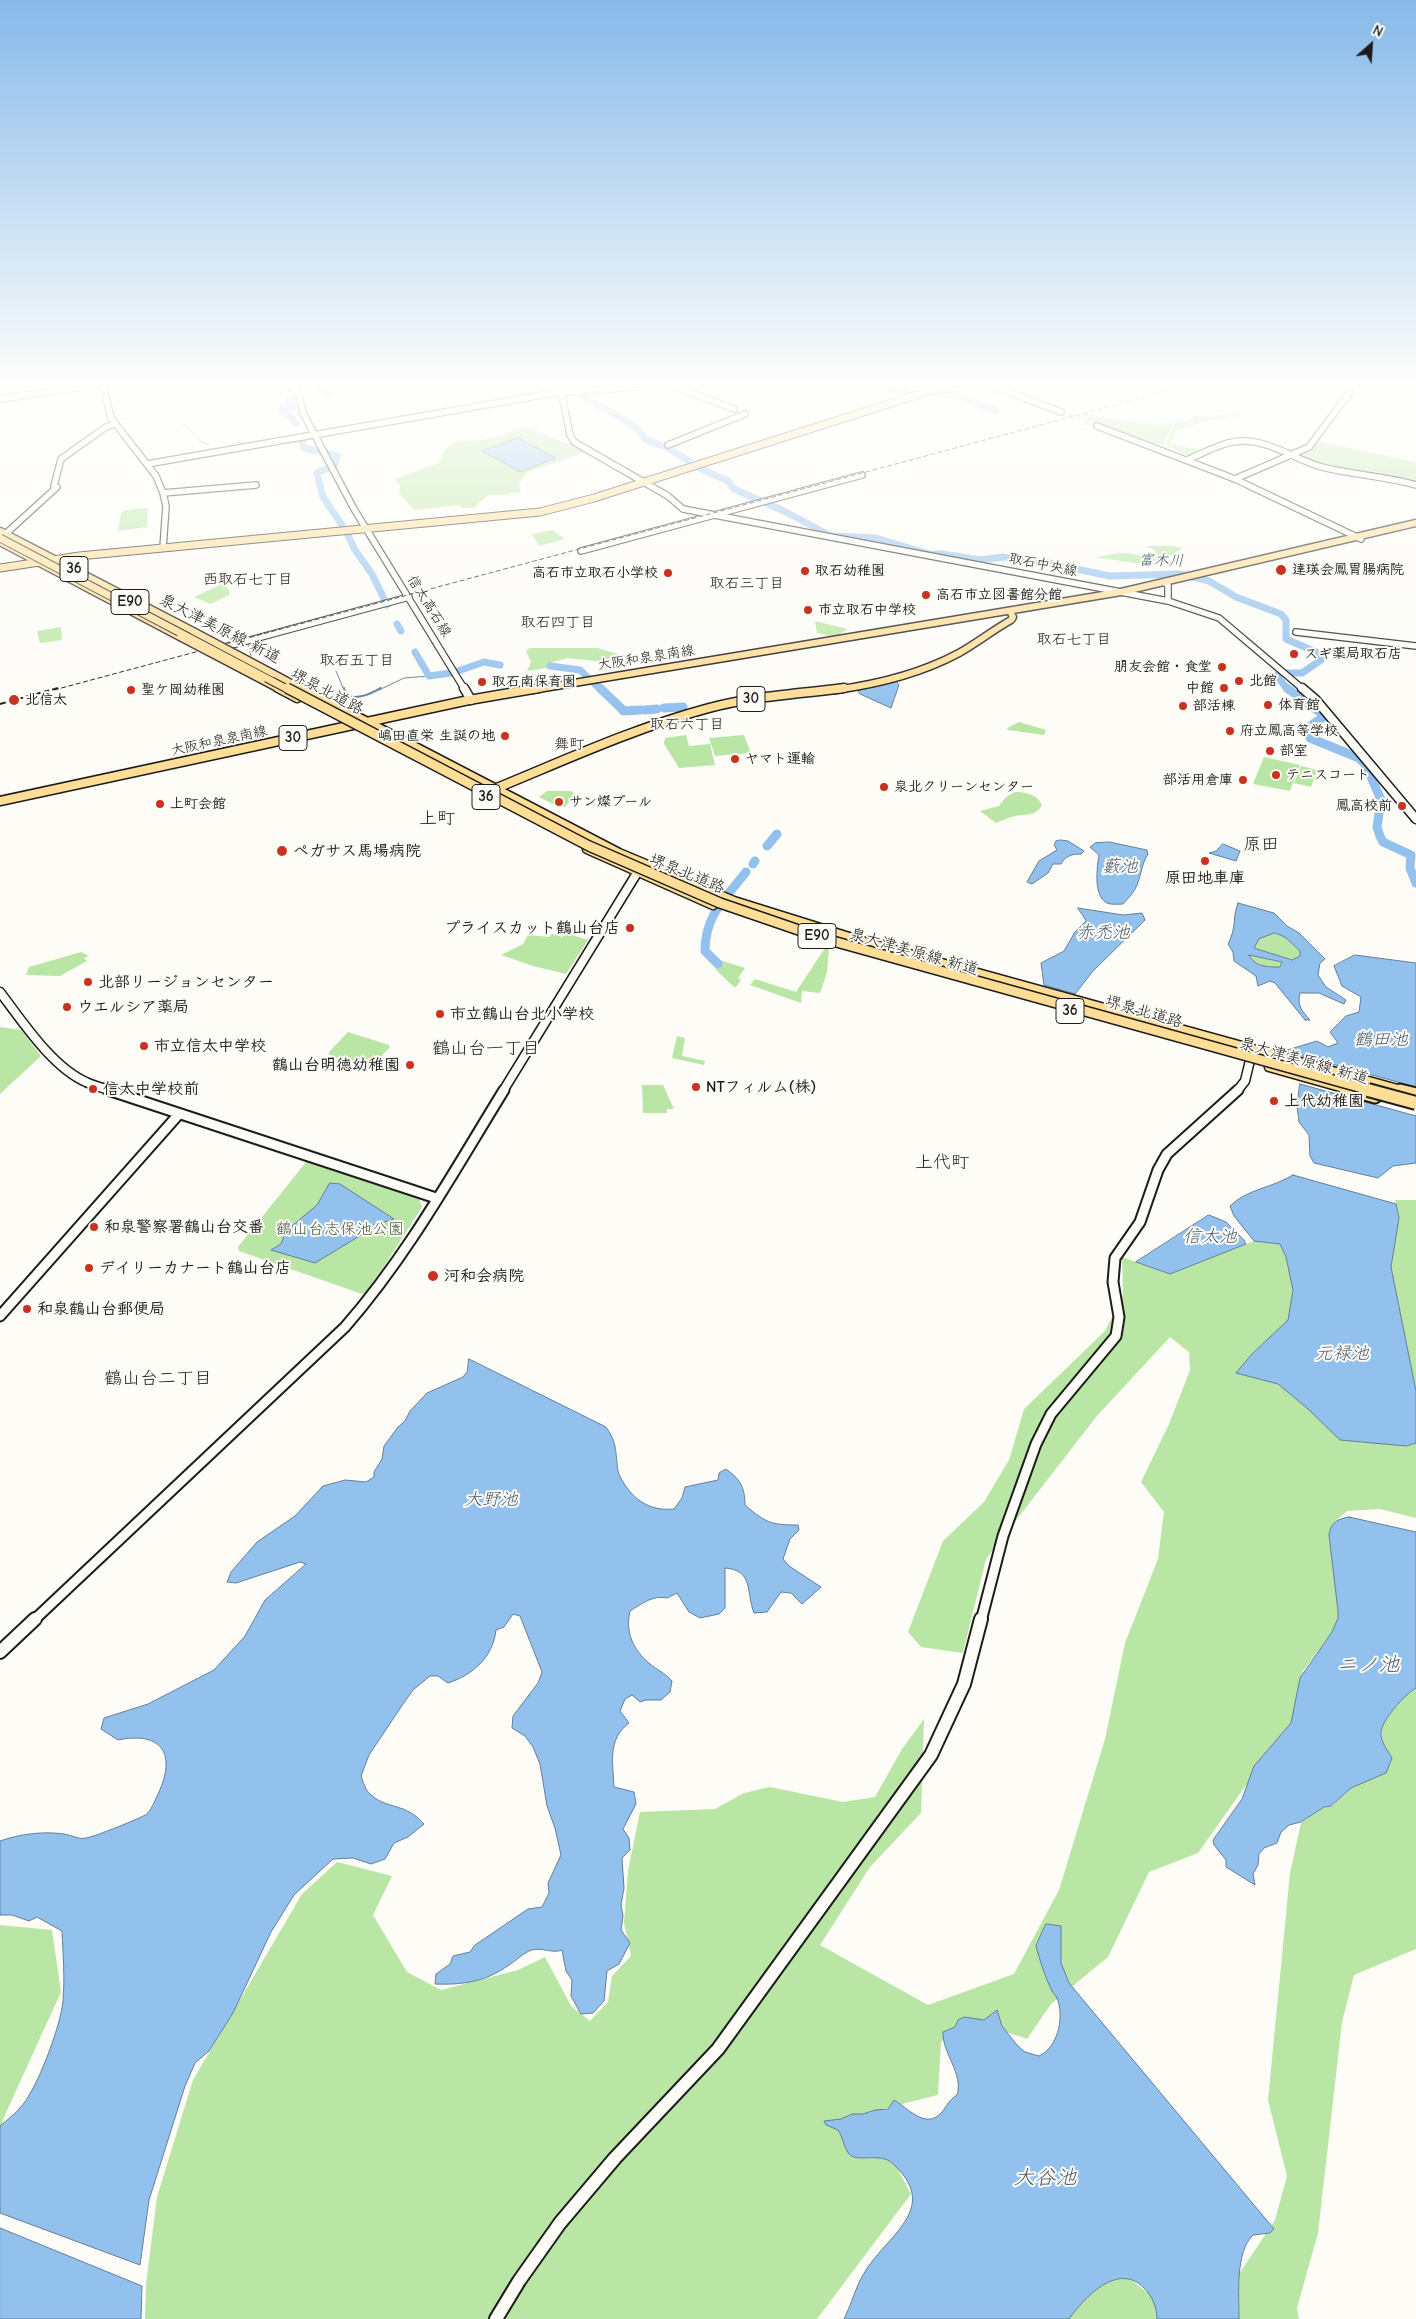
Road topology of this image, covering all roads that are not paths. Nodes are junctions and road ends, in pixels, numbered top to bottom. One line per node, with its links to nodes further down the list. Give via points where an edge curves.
1 (49, 493): 12 (street)
2 (163, 493): 14 (street, via 166,506)
3 (347, 493): 11 (street, 信太高石線)
4 (607, 493): 11 (highway, via 540,512)
5 (663, 493): 9 (street, 取石中央線, via 684,509)
6 (795, 493): 8 (street)
7 (1265, 493): 13 (street)
8 (763, 502): 9 (street)
9 (713, 515): 15 (street); 21 (street, 取石中央線)
10 (1416, 524): 13 (main road, 大阪和泉泉南線 / 30)
11 (366, 528): 14 (highway); 22 (street, 信太高石線)
12 (1, 536): 16 (main road, 泉大津美原線 新道 / 36); 17 (main road, 泉大津美原線 新道 / 36); 30 (highway, 堺泉北道路 / E90, bridge)
13 (1359, 538): 20 (main road, 大阪和泉泉南線 / 30)
14 (163, 546): 16 (highway)
15 (581, 550)
16 (52, 558): 17 (highway); 25 (main road, 泉大津美原線 新道 / 36)
17 (33, 560): 18 (highway); 19 (highway); 27 (main road, 泉大津美原線 新道 / 36)
18 (0, 564)
19 (0, 568)
20 (1166, 584): 21 (main road, 大阪和泉泉南線 / 30); 23 (street)
21 (1125, 593): 23 (street, 取石中央線); 24 (main road, 大阪和泉泉南線 / 30)
22 (409, 597): 28 (street); 31 (street, 信太高石線)
23 (1168, 601): 37 (street, 取石中央線, via 1219,618 1316,700)
24 (1007, 612): 31 (main road, 大阪和泉泉南線 / 30); 34 (main road, 30, via 1013,617 1011,620 965,649 904,676 854,688 782,695 710,708)
25 (193, 631): 30 (highway, bridge); 32 (main road, 泉大津美原線 新道 / 36, bridge)
26 (1296, 632): 29 (street)
27 (180, 637): 30 (highway, bridge)
28 (228, 646)
29 (1416, 646)
30 (259, 674): 33 (main road, 泉大津美原線 新道 / 36); 43 (highway, 堺泉北道路 / E90, bridge, via 586,840 727,902 854,942); 44 (highway, 堺泉北道路 / E90, bridge, via 603,854 725,906 845,945)
31 (472, 700): 32 (main road, 大阪和泉泉南線 / 30)
32 (368, 722): 33 (main road, 大阪和泉泉南線 / 30); 34 (main road, 泉大津美原線 新道 / 36)
33 (350, 726): 35 (main road, 泉大津美原線 新道 / 36); 36 (main road, 大阪和泉泉南線 / 30)
34 (492, 788): 35 (main road, 30); 38 (main road, 泉大津美原線 新道 / 36)
35 (478, 793): 39 (main road, 泉大津美原線 新道 / 36)
36 (0, 801)
37 (1416, 819)
38 (646, 865): 39 (street); 41 (main road, 泉大津美原線 新道 / 36, via 734,901 862,942)
39 (637, 873): 42 (main road, 泉大津美原線 新道 / 36, via 726,910 854,951); 47 (street)
40 (0, 992): 46 (street, via 52,1058 69,1072 98,1087)
41 (1253, 1049): 42 (street); 43 (main road, 泉大津美原線 新道 / 36)
42 (1251, 1062): 45 (main road, 泉大津美原線 新道 / 36); 50 (street, via 1239,1089 1159,1165 1140,1223 1117,1252 1112,1280 1119,1308 1120,1325 1116,1336 1056,1408 1036,1444 1003,1536 964,1684 931,1755 718,2049 615,2158 560,2223)
43 (1416, 1096)
44 (1416, 1104)
45 (1416, 1108)
46 (179, 1114): 47 (street); 48 (street)
47 (436, 1198): 49 (street, via 388,1276 345,1327)
48 (0, 1316)
49 (0, 1652)
50 (496, 2319)

